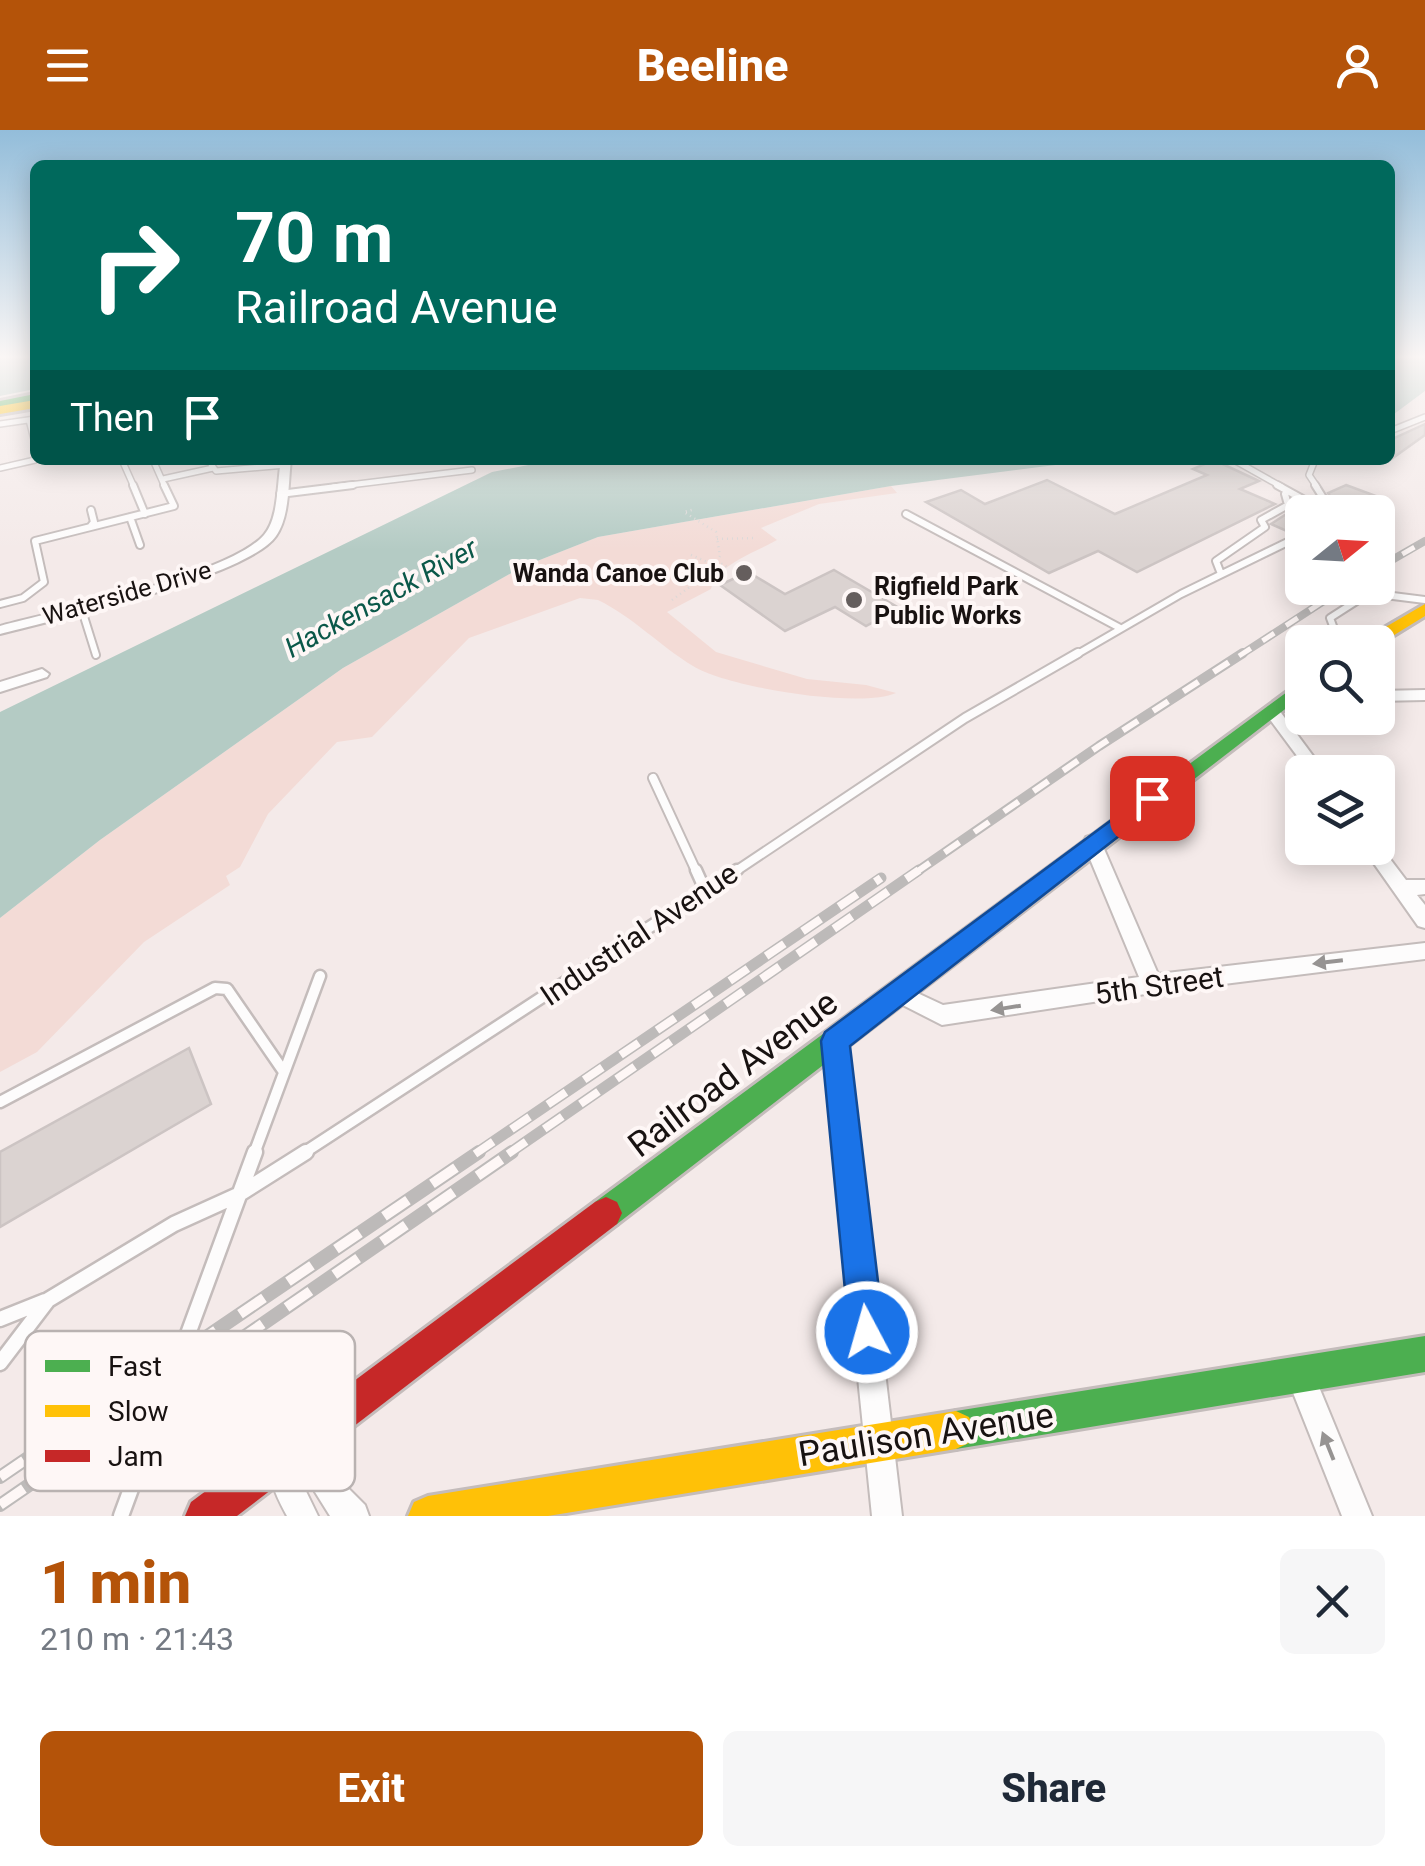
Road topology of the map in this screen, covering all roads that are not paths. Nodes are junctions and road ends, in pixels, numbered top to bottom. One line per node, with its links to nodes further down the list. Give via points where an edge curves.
1 (30, 461): 9 (lane)
2 (124, 465): 17 (lane)
3 (156, 465): 12 (lane)
4 (212, 465): 10 (lane)
5 (267, 465): 10 (lane)
6 (285, 465): 13 (street)
7 (1244, 465): 14 (lane)
8 (1313, 465): 15 (lane, via 1309,475)
9 (0, 468)
10 (214, 468): 12 (lane)
11 (472, 470): 13 (lane)
12 (163, 479): 17 (lane, via 174,506)
13 (280, 494): 26 (street, Waterside Drive, via 274,530 253,552)
14 (1285, 494): 23 (lane, via 1288,505 1261,520 1265,528 1216,561)
15 (1320, 495)
16 (91, 510): 20 (lane)
17 (145, 514): 19 (lane)
18 (906, 514): 30 (lane)
19 (130, 518): 20 (lane); 22 (lane)
20 (90, 527): 25 (lane, via 34,541 44,582)
21 (1285, 543): 23 (lane, Industrial Avenue)
22 (140, 545)
23 (1221, 574): 30 (lane, Industrial Avenue)
24 (1425, 600): 28 (lane, via 1370,593 1330,618)
25 (0, 604)
26 (81, 607): 31 (street, Waterside Drive); 32 (lane)
27 (1425, 609): 29 (main road)
28 (1333, 625)
29 (1395, 627)
30 (1120, 628): 43 (lane, Industrial Avenue, via 965,718)
31 (0, 630)
32 (96, 655)
33 (42, 674): 34 (street)
34 (0, 687)
35 (1425, 695): 36 (street)
36 (1395, 696)
37 (1285, 702): 39 (main road, Railroad Avenue)
38 (653, 778): 43 (lane)
39 (1092, 842): 47 (street); 48 (main road, Railroad Avenue)
40 (1385, 865): 41 (street)
41 (1402, 888): 42 (street); 44 (street)
42 (1425, 888)
43 (705, 890): 52 (lane, Industrial Avenue)
44 (1425, 920)
45 (1425, 950): 47 (street, 5th Street, one-way to 47)
46 (320, 976): 50 (lane)
47 (1152, 984): 48 (street, 5th Street, one-way to 48, via 942,1016)
48 (898, 993): 49 (main road, Railroad Avenue)
49 (835, 1041): 59 (main road, Railroad Avenue); 60 (street)
50 (284, 1072): 51 (lane, via 227,989 214,988); 52 (lane)
51 (0, 1102)
52 (238, 1195): 53 (lane, Industrial Avenue, via 174,1224); 55 (lane)
53 (48, 1300): 54 (lane); 57 (lane, Industrial Avenue)
54 (0, 1320)
55 (188, 1331)
56 (1425, 1354): 58 (main road, Paulison Avenue)
57 (0, 1362)
58 (1300, 1376): 60 (main road, Paulison Avenue); 72 (street, one-way to 58)
59 (355, 1403)
60 (879, 1442): 65 (main road, Paulison Avenue); 71 (street)
61 (130, 1491): 66 (lane)
62 (238, 1491): 67 (main road, Railroad Avenue)
63 (290, 1491): 68 (street)
64 (330, 1491): 69 (street)
65 (606, 1501): 70 (main road, Paulison Avenue)
66 (121, 1516)
67 (205, 1516)
68 (303, 1516)
69 (354, 1516)
70 (428, 1516)
71 (887, 1516)
72 (1357, 1516)

